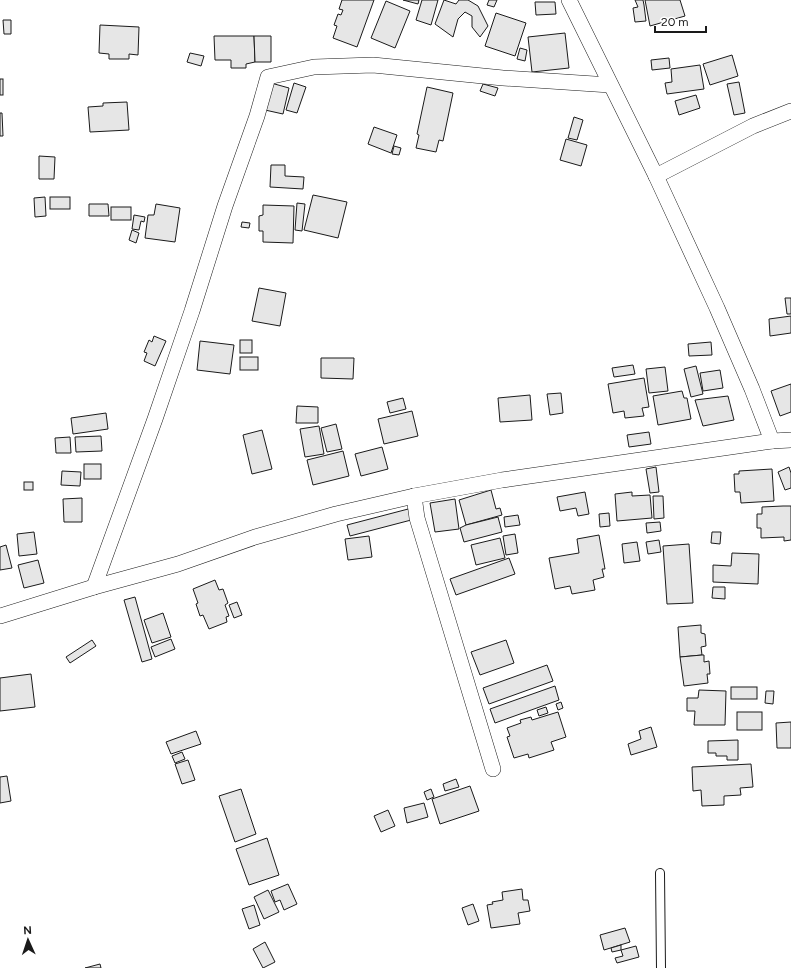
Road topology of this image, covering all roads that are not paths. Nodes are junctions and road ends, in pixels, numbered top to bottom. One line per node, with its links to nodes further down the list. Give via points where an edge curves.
1 (569, 0): 2 (street)
2 (610, 85): 4 (street); 8 (street, via 503,78 373,65 314,67 268,77 158,412)
3 (791, 111): 4 (street, via 753,126)
4 (656, 176): 6 (street, via 717,308)
5 (791, 440): 6 (street)
6 (772, 441): 7 (street, via 509,479)
7 (414, 496): 8 (street, via 336,514 255,537 178,564); 10 (street, via 416,518)
8 (94, 586): 9 (street)
9 (0, 616)
10 (493, 769)
11 (660, 873): 12 (lane)
12 (661, 968)

